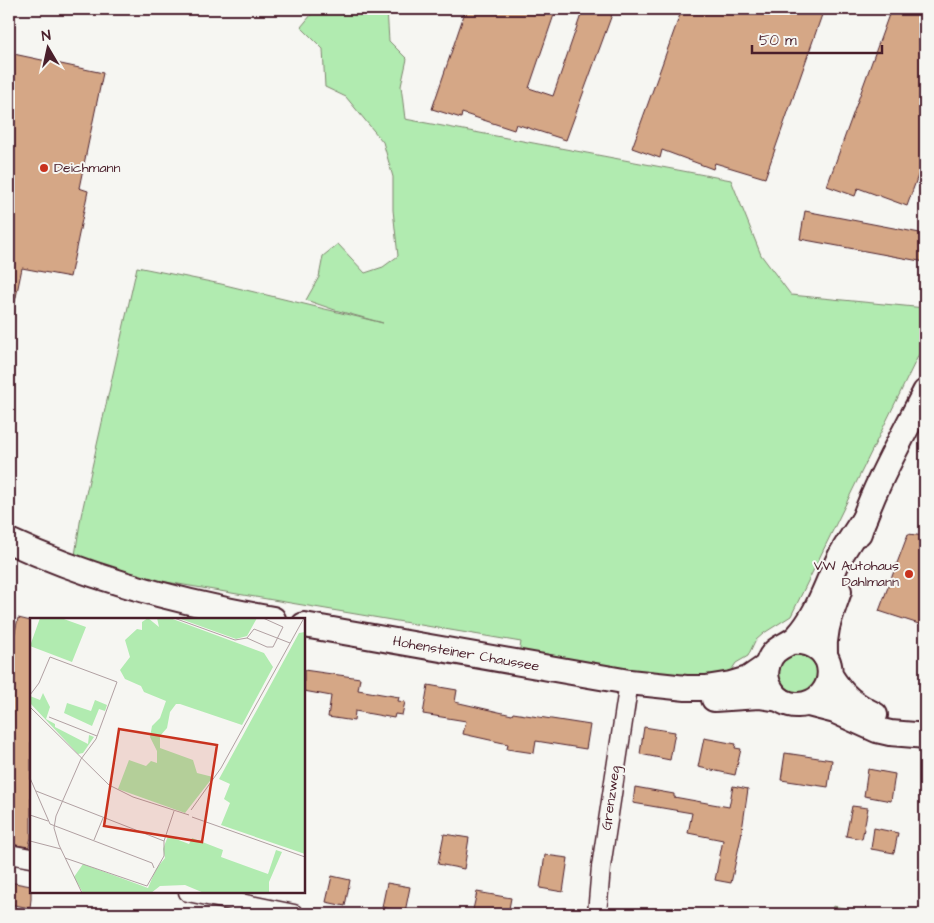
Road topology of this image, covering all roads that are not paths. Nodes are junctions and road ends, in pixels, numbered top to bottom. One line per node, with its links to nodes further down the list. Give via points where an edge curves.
1 (925, 392): 2 (main road)
2 (864, 519): 6 (main road, via 841,555 807,625); 8 (main road, via 825,630)
3 (9, 541): 4 (main road, via 119,583 178,600)
4 (267, 618)
5 (305, 625): 9 (main road, Hohensteiner Chaussee)
6 (791, 642): 7 (main road, via 773,653); 8 (main road, via 801,641 819,649)
7 (767, 666): 9 (main road, Hohensteiner Chaussee, via 748,679 706,688); 10 (main road, via 767,682)
8 (828, 666): 11 (main road, via 828,684 824,692); 12 (main road, via 843,694 859,707)
9 (629, 682): 10 (main road, Hohensteiner Chaussee, via 699,699 759,696); 17 (street, Grenzweg, via 602,858)
10 (779, 699): 11 (main road, via 788,704)
11 (808, 704): 12 (main road, via 890,733)
12 (920, 736)
13 (9, 854): 14 (street)
14 (30, 858)
15 (193, 893): 16 (street)
16 (294, 914)
17 (597, 914)

